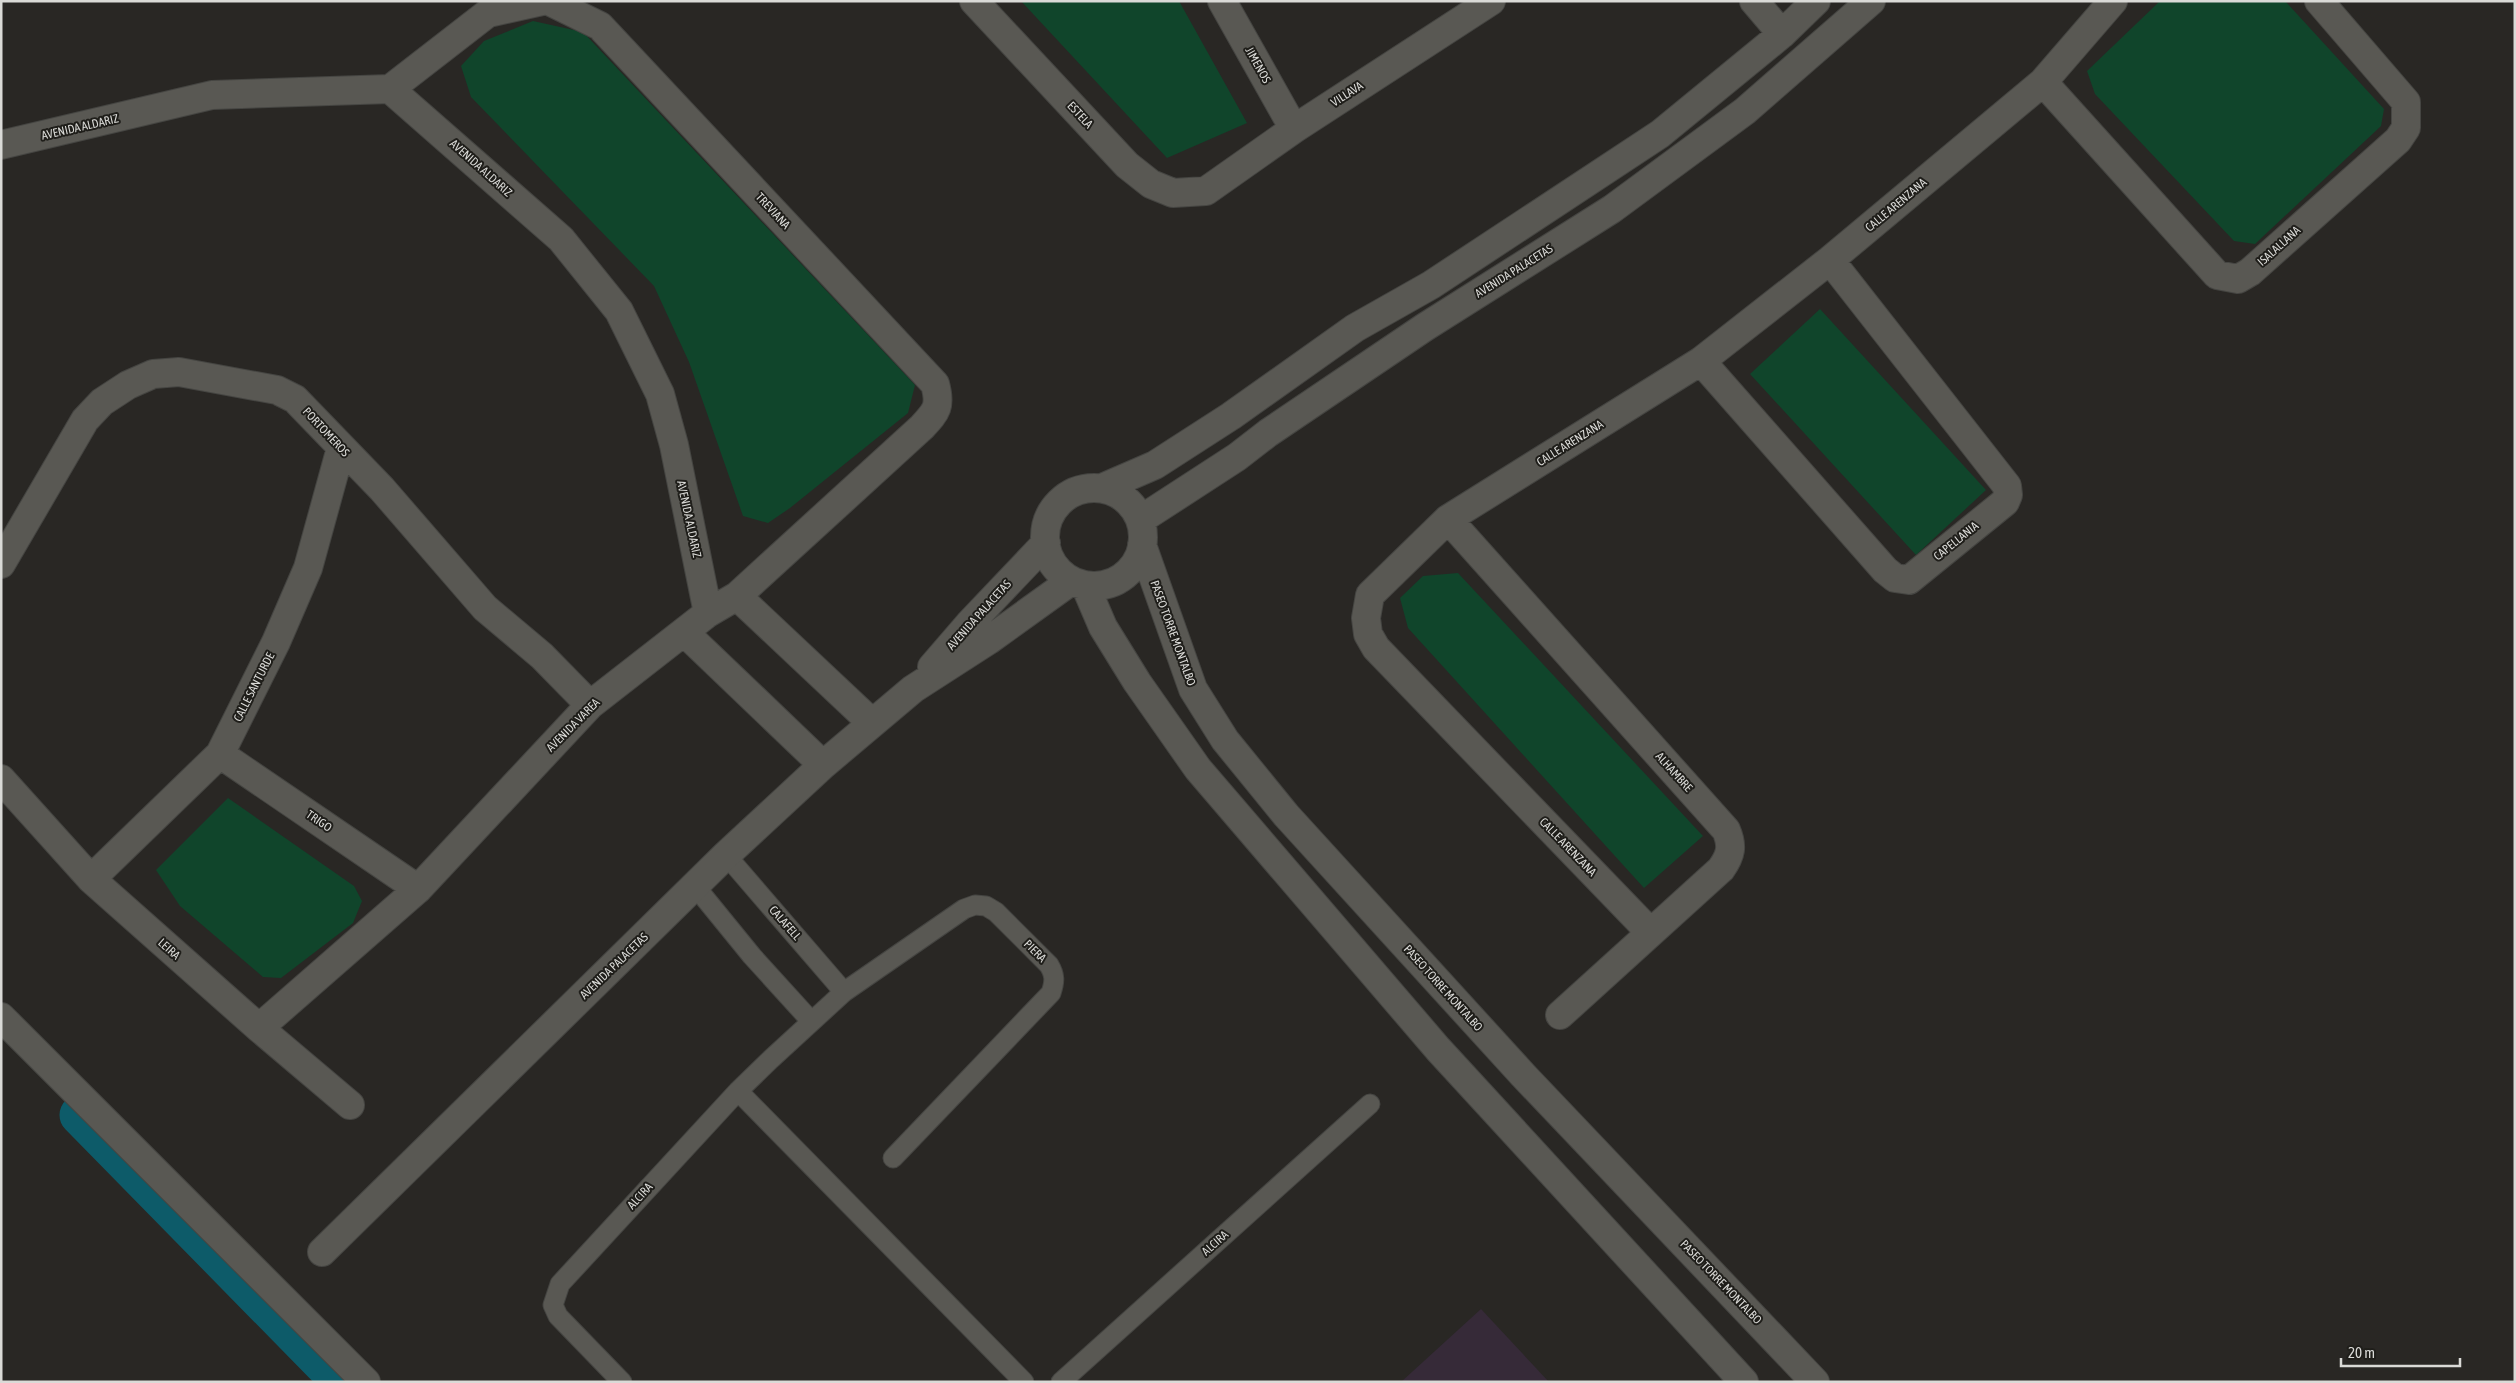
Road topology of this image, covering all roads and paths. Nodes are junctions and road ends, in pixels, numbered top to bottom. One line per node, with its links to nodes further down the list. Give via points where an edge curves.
1 (542, 1): 13 (street, via 488,13)
2 (549, 1): 19 (street, TREVIANA, via 600,26 935,384 940,401 934,414)
3 (974, 1): 16 (street, ESTELA, via 1127,165 1151,184 1173,194)
4 (1222, 1): 14 (street, JIMENOS)
5 (1491, 1): 14 (street, VILLAVA)
6 (1754, 1): 11 (street)
7 (1816, 1): 11 (street)
8 (1871, 1): 23 (street, AVENIDA PALACETAS, via 1745,111 1612,209 1425,327 1237,457)
9 (2319, 1): 12 (street, ISALALLANA, via 2406,102 2406,128 2398,140 2250,272 2238,279 2217,275)
10 (2109, 2): 12 (street, CALLE ARENZANA)
11 (1782, 34): 21 (street, via 1660,134 1430,285 1355,328 1231,416 1155,465)
12 (2043, 82): 17 (street, CALLE ARENZANA)
13 (390, 88): 15 (street, AVENIDA ALDARIZ, via 212,95); 28 (street, AVENIDA ALDARIZ, via 561,239 619,311 660,394 674,445)
14 (1294, 129): 16 (street, VILLAVA)
15 (1, 145)
16 (1206, 191)
17 (1830, 260): 18 (street, CALLE ARENZANA); 18 (street, CAPELLANIA, via 2007,486 2005,502 1909,580 1895,578 1885,570)
18 (1702, 361): 22 (street, CALLE ARENZANA)
19 (903, 442): 27 (street, AVENIDA VAREA)
20 (340, 448): 25 (street, PORTOMEROS, via 295,399 277,390 178,372 153,374 102,402 85,420); 31 (street, PORTOMEROS, via 382,489 485,608 542,656); 33 (street, CALLE SANTURDE, via 308,568 276,642)
21 (1102, 488): 23 (street, via 1126,499); 24 (street, via 1077,491 1055,505 1044,529)
22 (1448, 519): 40 (street, ALHAMBRE, via 1726,830 1732,843 1721,869); 40 (street, CALLE ARENZANA, via 1370,595 1366,618 1368,634 1376,648)
23 (1141, 532): 26 (street, via 1132,568 1122,577 1097,586); 56 (street, PASEO TORRE MONTALBO, via 1193,689 1249,771 1523,1075)
24 (1046, 543): 26 (street, via 1054,568); 30 (street, AVENIDA PALACETAS, via 970,623)
25 (1, 564)
26 (1078, 583): 30 (street, AVENIDA PALACETAS); 55 (street, via 1136,682 1198,769 1438,1049)
27 (737, 596): 28 (street, AVENIDA VAREA); 32 (street)
28 (708, 612): 29 (street, AVENIDA VAREA)
29 (684, 632): 31 (street, AVENIDA VAREA); 34 (street)
30 (914, 689): 32 (street, AVENIDA PALACETAS)
31 (590, 706): 39 (street, AVENIDA VAREA)
32 (872, 723): 34 (street, AVENIDA PALACETAS)
33 (220, 754): 37 (street, CALLE SANTURDE); 39 (street, TRIGO)
34 (823, 765): 36 (street, AVENIDA PALACETAS)
35 (1, 779): 37 (street, LEIRA)
36 (726, 855): 38 (street, AVENIDA PALACETAS); 41 (lane, CALAFELL)
37 (91, 879): 45 (street, LEIRA)
38 (695, 886): 44 (lane); 50 (street, AVENIDA PALACETAS)
39 (418, 889): 45 (street, AVENIDA VAREA)
40 (1650, 932): 42 (street, ALHAMBRE)
41 (844, 992): 44 (lane, PIERA); 49 (lane, PIERA, via 952,916 975,905 986,906 996,912 1055,974 1051,993)
42 (1560, 1015)
43 (1, 1017): 51 (street)
44 (811, 1021): 46 (lane, ALCIRA)
45 (259, 1028): 48 (street, LEIRA)
46 (738, 1091): 52 (lane, ALCIRA, via 576,1265 555,1294 553,1305 558,1316); 53 (lane)
47 (1370, 1104): 54 (lane, ALCIRA)
48 (350, 1106)
49 (893, 1158)
50 (322, 1252)
51 (366, 1382)
52 (622, 1382)
53 (1024, 1382)
54 (1061, 1382)
55 (1744, 1382)
56 (1816, 1382)

